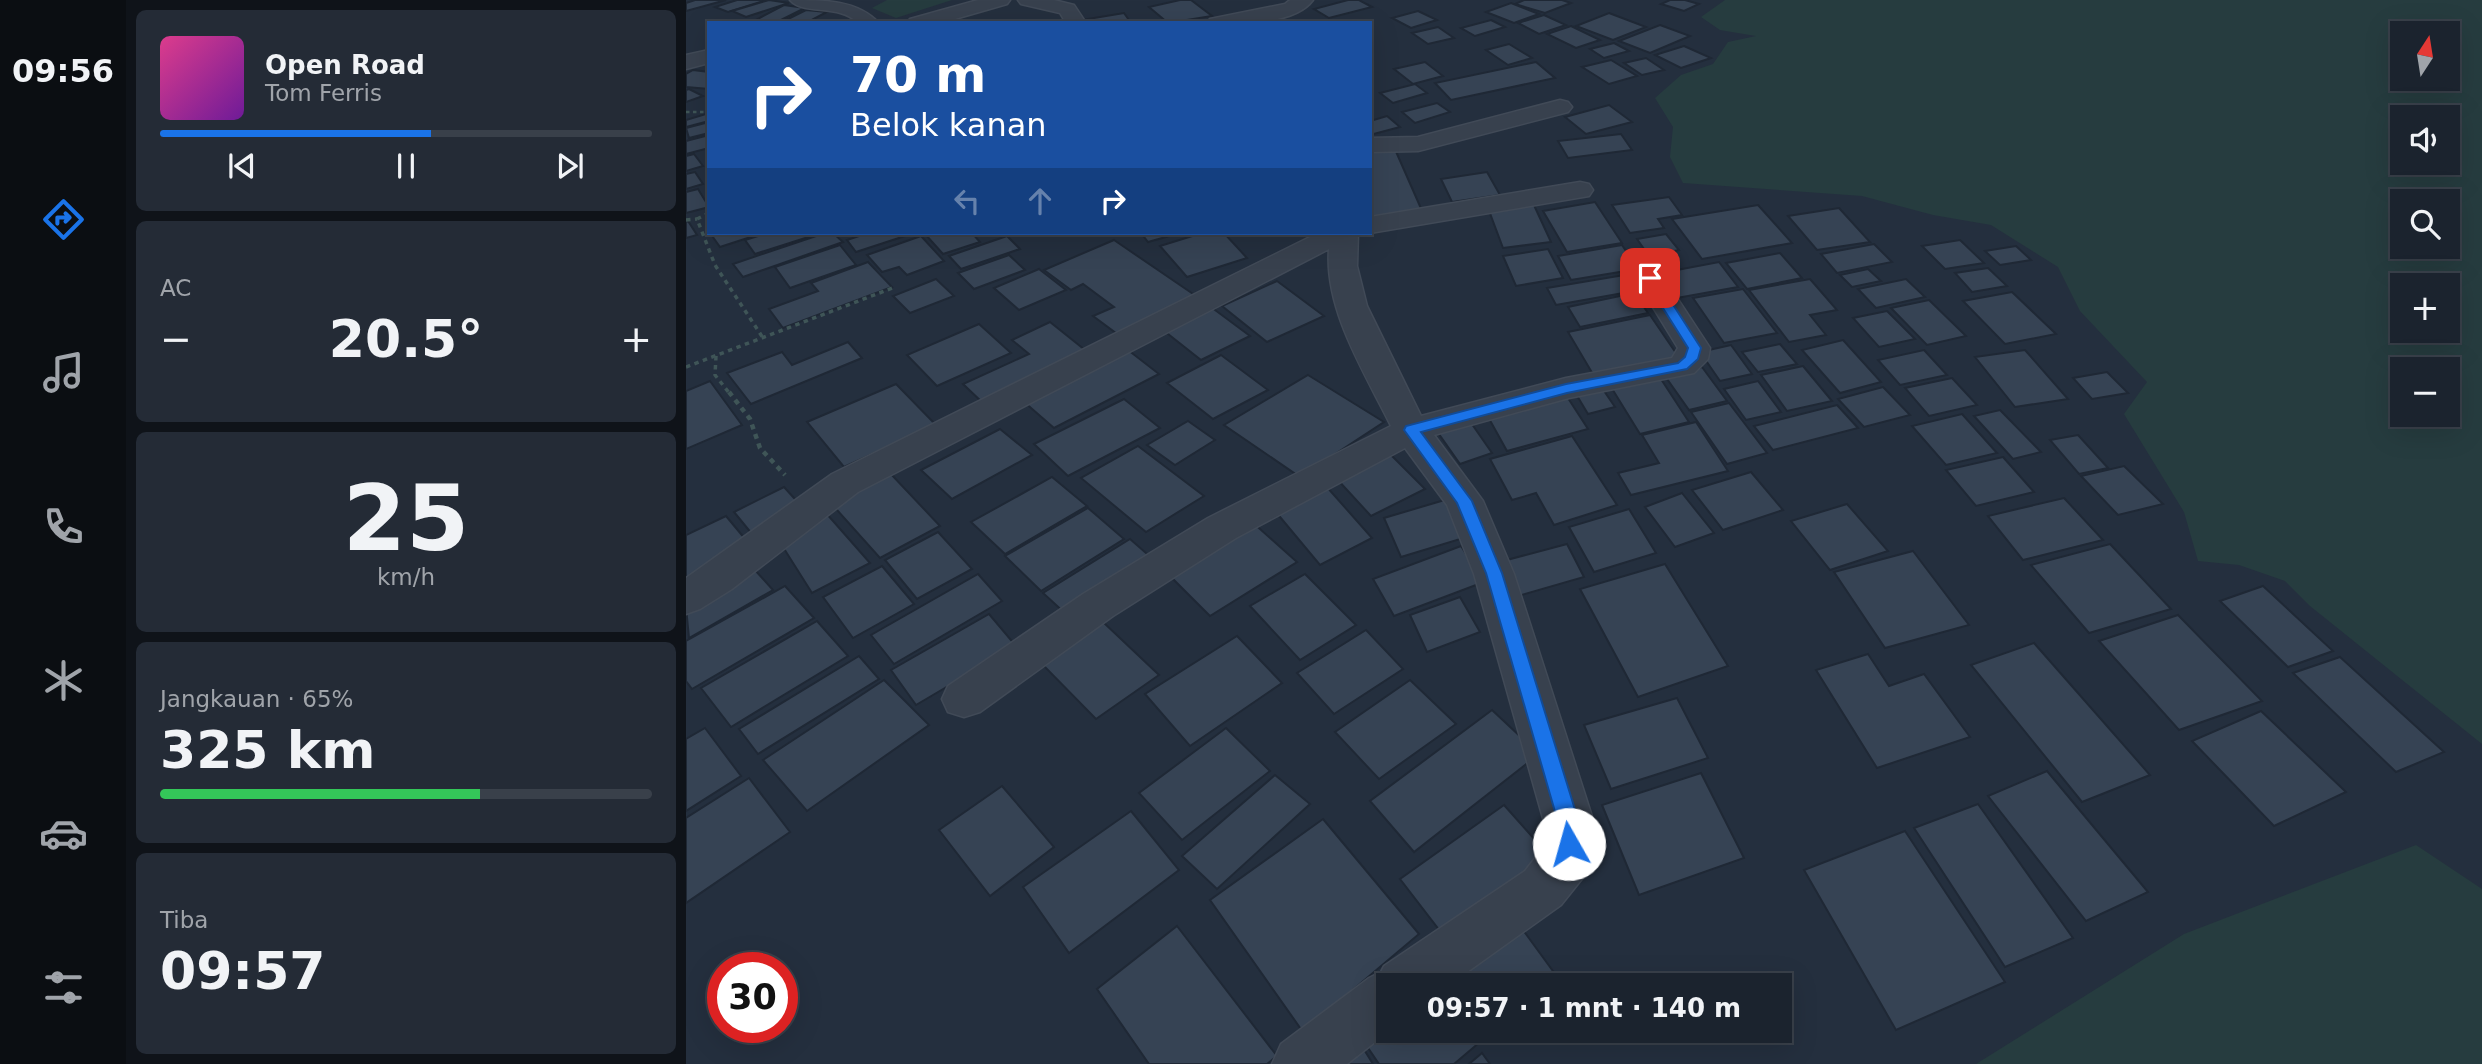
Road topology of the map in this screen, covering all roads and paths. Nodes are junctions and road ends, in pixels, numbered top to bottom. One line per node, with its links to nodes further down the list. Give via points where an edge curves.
1 (800, 0): 5 (street, via 855,8)
2 (1000, 0): 6 (street)
3 (1028, 0): 7 (street, via 1067,9)
4 (1303, 0): 8 (street, via 1291,9)
5 (867, 21)
6 (924, 21)
7 (1075, 21)
8 (1228, 21)
9 (707, 57): 10 (street)
10 (686, 62)
11 (1560, 107): 14 (street, via 1437,141)
12 (686, 111): 13 (path)
13 (707, 112)
14 (1372, 145)
15 (1580, 190): 19 (street)
16 (707, 215): 17 (path)
17 (697, 219): 18 (path); 24 (path, via 715,265)
18 (686, 220)
19 (1372, 225)
20 (1337, 235): 28 (street, via 845,483)
21 (1341, 235): 27 (street, via 1342,265 1352,306)
22 (1650, 278): 27 (street, via 1694,348 1692,359 1682,366 1566,388)
23 (895, 287): 24 (path)
24 (763, 338): 25 (path)
25 (716, 356): 26 (path); 28 (path, via 715,375 750,419 760,448)
26 (686, 368)
27 (1412, 430): 30 (street, via 1222,528 1098,605); 31 (street, via 1464,501 1494,573 1570,829 1567,859 1543,888)
28 (815, 506): 29 (street)
29 (686, 598)
30 (964, 699)
31 (1420, 973)
32 (1376, 1006): 33 (street)
33 (1301, 1064)

